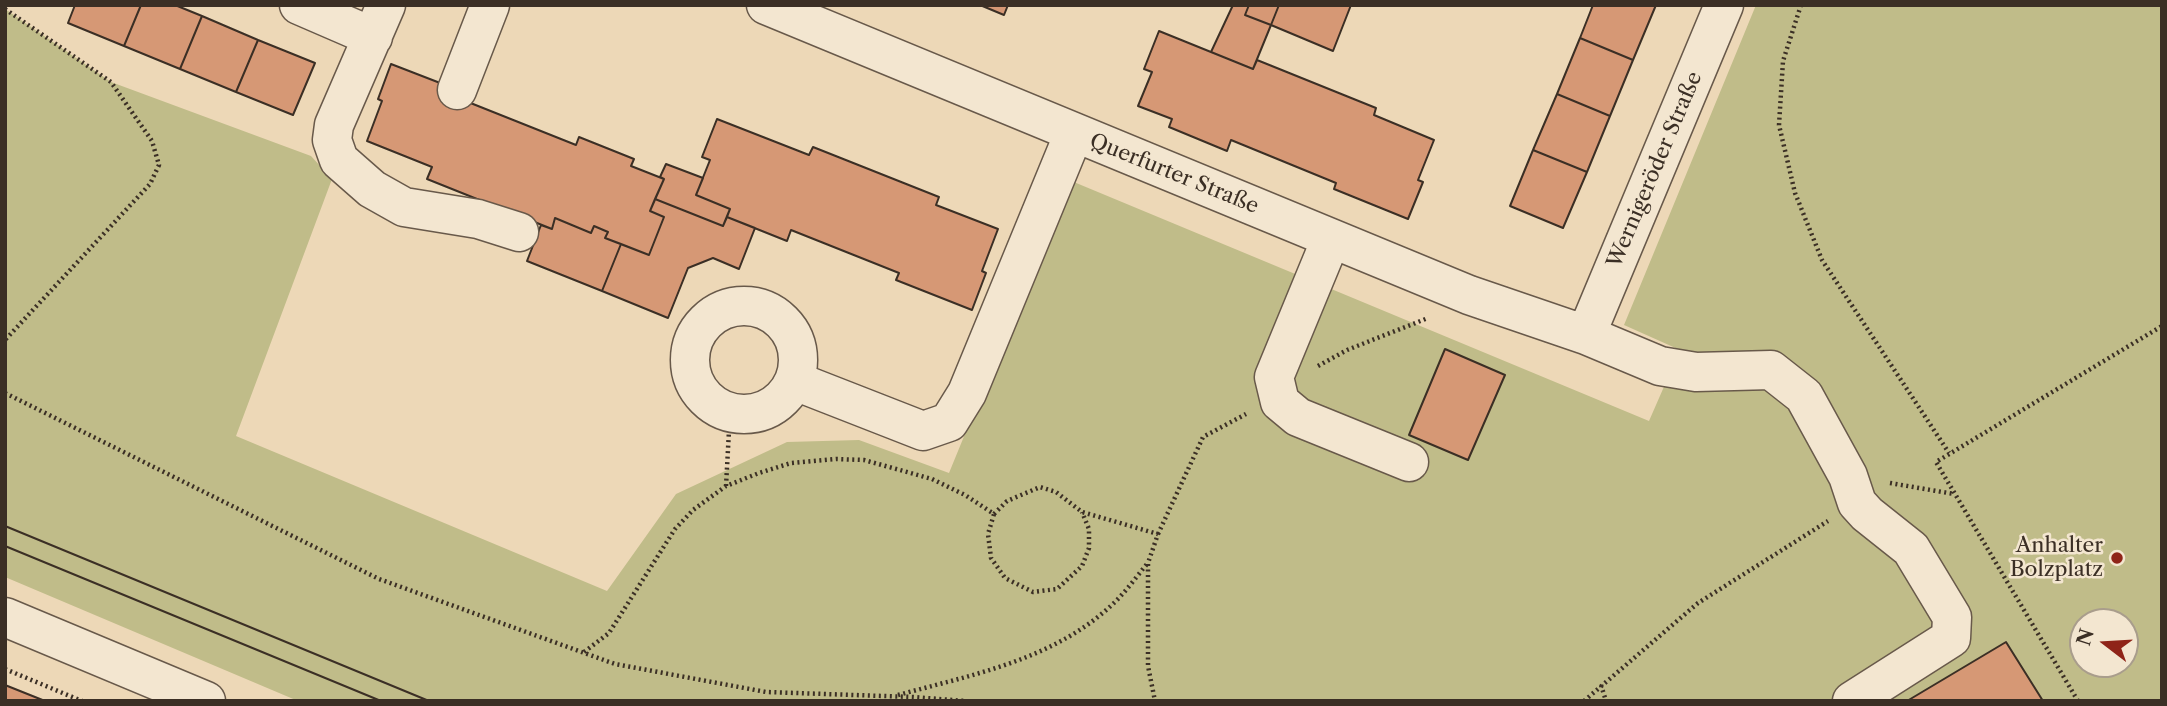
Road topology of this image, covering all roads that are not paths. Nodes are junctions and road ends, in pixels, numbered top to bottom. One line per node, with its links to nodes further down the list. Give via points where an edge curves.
1 (299, 5): 6 (street)
2 (490, 5): 7 (street)
3 (766, 5): 5 (street, Querfurter Straße)
4 (1724, 5): 11 (street, Wernigeröder Straße)
5 (812, 14): 8 (street, Querfurter Straße)
6 (379, 21): 9 (street, via 334,125 332,140 339,160 372,189 404,207 478,219)
7 (457, 90)
8 (1074, 133): 10 (street, Querfurter Straße); 12 (street, via 967,393 949,422 923,430)
9 (519, 232)
10 (1331, 239): 11 (street, Querfurter Straße, via 1469,295); 13 (street, via 1274,377 1279,402 1298,417)
11 (1586, 335): 16 (street, Querfurter Straße, via 1660,366 1696,372 1771,370 1804,396 1843,490 1911,549 1952,617 1951,638)
12 (795, 381): 12 (street, via 773,407 740,415 730,412 709,402 698,389 691,373 694,340 719,312 737,306 774,314 797,344)
13 (1409, 462)
14 (5, 617): 15 (street)
15 (206, 701)
16 (1852, 701)

